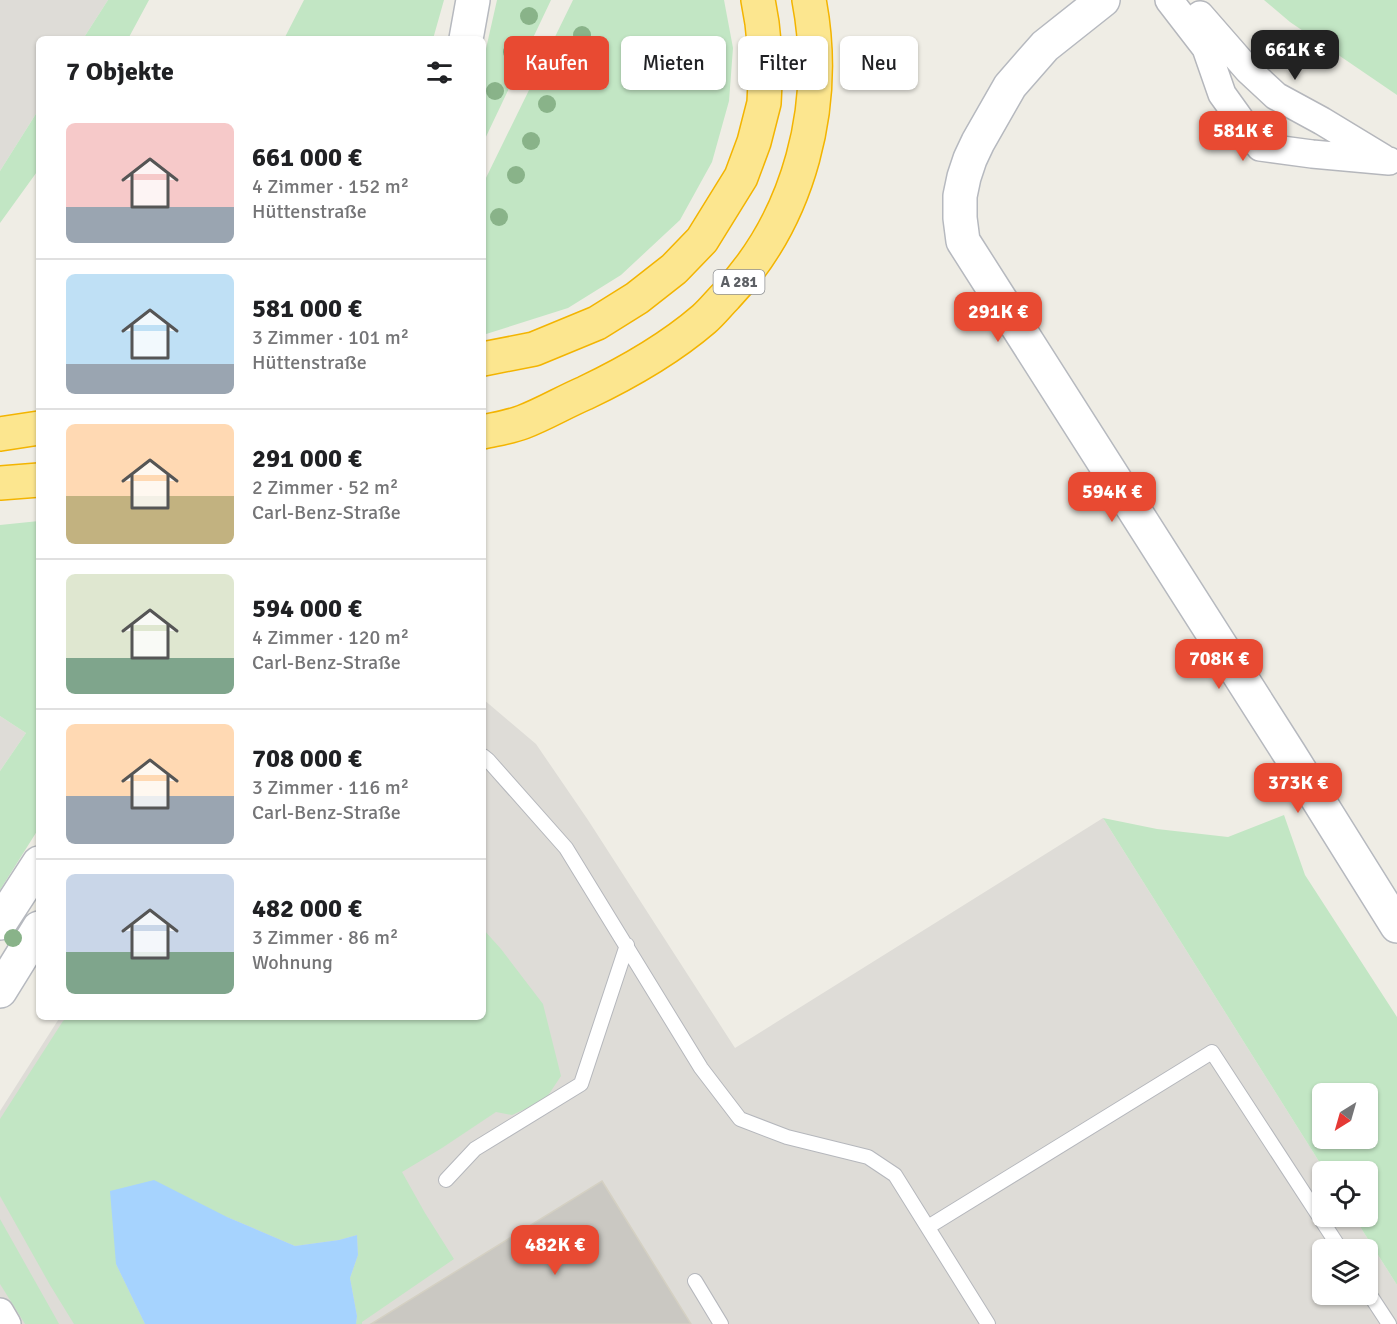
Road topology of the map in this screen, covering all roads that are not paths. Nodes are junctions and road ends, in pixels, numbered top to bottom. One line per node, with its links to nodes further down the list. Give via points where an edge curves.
1 (472, 0): 7 (street)
2 (758, 0): 9 (highway, via 766,62 764,103 741,177 702,240 674,269 597,323 534,349)
3 (809, 0): 11 (highway, A 281, via 815,70 813,112 802,160 787,205 741,279 706,317 623,375 522,422)
4 (1102, 0): 18 (street, via 1045,46 1010,86 978,142 964,177 960,196 963,241)
5 (1169, 0): 8 (street, via 1206,48 1222,94 1260,147)
6 (1182, 0): 8 (street, via 1276,96)
7 (466, 36)
8 (1393, 164)
9 (486, 358)
10 (36, 428): 12 (highway)
11 (486, 431)
12 (0, 434)
13 (36, 480): 14 (highway)
14 (0, 483)
15 (486, 758): 20 (lane, via 566,848)
16 (36, 868): 17 (street)
17 (0, 923)
18 (1397, 926)
19 (36, 933): 21 (street)
20 (627, 945): 22 (lane, via 581,1084 475,1149); 23 (lane, via 701,1068 740,1119 787,1137 868,1157 895,1174)
21 (0, 991)
22 (446, 1180)
23 (928, 1227): 24 (lane, via 1212,1052); 30 (lane)
24 (1334, 1239)
25 (695, 1281): 29 (lane)
26 (1377, 1305): 31 (lane)
27 (0, 1312): 28 (street)
28 (7, 1324)
29 (721, 1324)
30 (988, 1324)
31 (1389, 1324)

